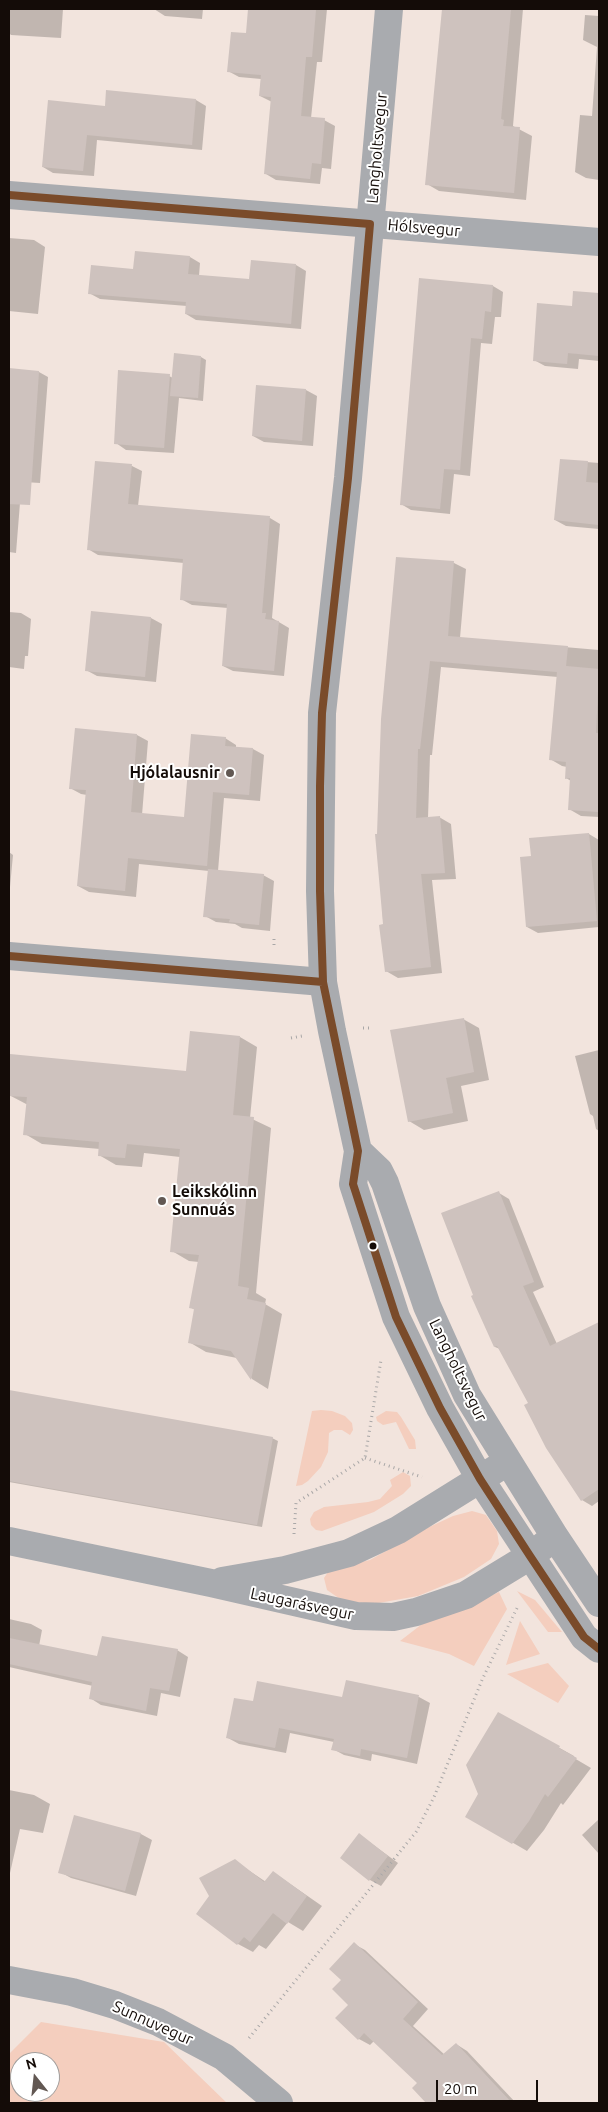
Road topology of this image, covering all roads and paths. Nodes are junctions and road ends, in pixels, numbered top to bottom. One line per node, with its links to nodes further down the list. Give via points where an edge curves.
1 (389, 9): 3 (street, Langholtsvegur)
2 (9, 195): 3 (street, Hólsvegur)
3 (370, 224): 4 (street, Hólsvegur); 6 (street, Langholtsvegur, via 348,478 322,713 320,891)
4 (599, 242)
5 (9, 956): 6 (street)
6 (323, 982): 7 (street, Langholtsvegur)
7 (358, 1151): 8 (street, Langholtsvegur, via 379,1171); 9 (street, Langholtsvegur, via 353,1184)
8 (394, 1209): 9 (street); 10 (street, Langholtsvegur)
9 (364, 1219): 11 (street, Langholtsvegur)
10 (426, 1306): 11 (street); 13 (street, Langholtsvegur)
11 (396, 1316): 14 (street, Langholtsvegur)
12 (382, 1359): 15 (path)
13 (467, 1395): 14 (street); 16 (street, Langholtsvegur)
14 (440, 1408): 18 (street, Langholtsvegur)
15 (365, 1458): 17 (path); 21 (path, via 296,1503)
16 (508, 1462): 18 (street, Laugarásvegur); 19 (street, Langholtsvegur)
17 (430, 1479)
18 (480, 1479): 22 (street, Langholtsvegur); 23 (street, Laugarásvegur, via 398,1530 349,1553 285,1570)
19 (555, 1537): 22 (street, Laugarásvegur); 24 (street, Langholtsvegur)
20 (9, 1541): 23 (street, Laugarásvegur)
21 (294, 1542)
22 (530, 1556): 23 (street, Laugarásvegur, via 466,1595 393,1617 356,1616); 26 (street, Langholtsvegur, via 584,1637)
23 (211, 1583)
24 (599, 1603)
25 (518, 1606): 28 (path, via 416,1832)
26 (599, 1649)
27 (9, 1980): 28 (street, Sunnuvegur, via 72,1992 115,2005 158,2022)
28 (231, 2062): 29 (street, Sunnuvegur)
29 (279, 2103)

